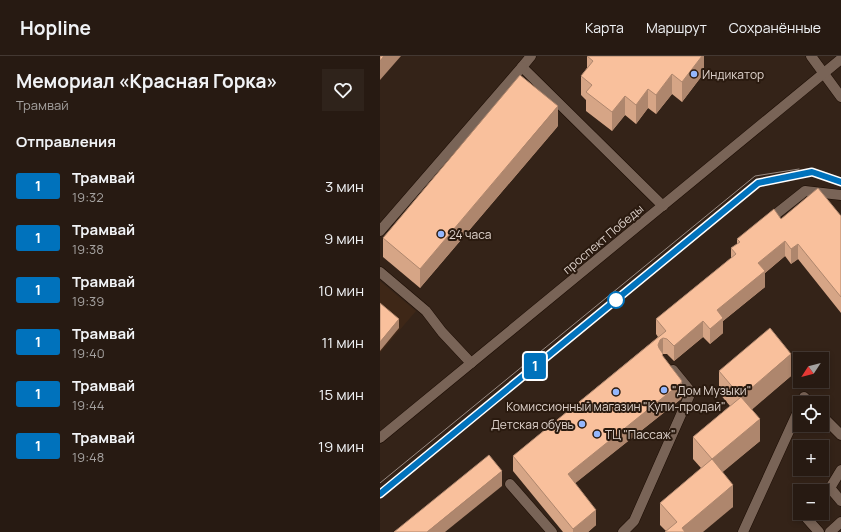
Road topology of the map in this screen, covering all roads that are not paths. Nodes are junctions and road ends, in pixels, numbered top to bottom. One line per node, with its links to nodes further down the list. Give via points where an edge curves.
1 (531, 56): 4 (street)
2 (811, 56): 5 (street)
3 (841, 59): 5 (street, проспект Победы)
4 (522, 67): 8 (street); 10 (street)
5 (823, 74): 6 (street); 8 (street, проспект Победы)
6 (841, 97)
7 (841, 195): 9 (street, via 806,191)
8 (663, 206): 12 (street, проспект Победы)
9 (758, 228)
10 (380, 231)
11 (380, 272): 12 (street, via 426,311)
12 (471, 363): 17 (street, проспект Победы)
13 (669, 365): 25 (street, via 690,392 634,521)
14 (793, 422): 26 (street)
15 (829, 423): 16 (street)
16 (841, 435)
17 (380, 438)
18 (841, 470): 20 (street)
19 (510, 484): 24 (street)
20 (830, 488): 21 (street)
21 (841, 501)
22 (808, 520): 27 (street)
23 (841, 522): 28 (street)
24 (552, 532)
25 (623, 532)
26 (743, 532)
27 (819, 532)
28 (830, 532)

